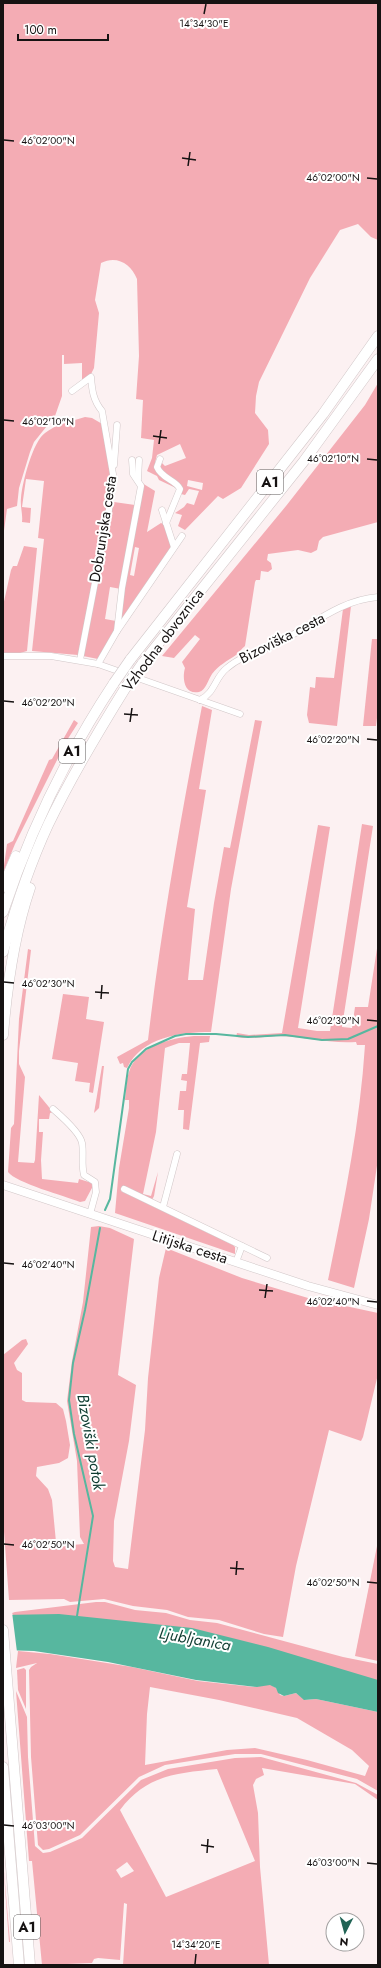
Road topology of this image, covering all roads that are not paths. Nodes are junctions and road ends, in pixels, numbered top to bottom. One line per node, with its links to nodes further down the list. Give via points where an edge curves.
1 (378, 336): 21 (highway, Vzhodna obvoznica / A1, bridge, via 310,431 114,682 65,765)
2 (378, 359): 22 (highway, Vzhodna obvoznica / A1, bridge, via 304,461 142,664 90,746)
3 (72, 391): 8 (street, Dobrunjska cesta, via 91,376 93,396 102,410)
4 (117, 425): 8 (street)
5 (160, 459): 11 (street, via 157,467 160,473 180,489)
6 (132, 460): 9 (street, via 133,474)
7 (139, 460): 9 (street)
8 (113, 474): 17 (street, Dobrunjska cesta, via 109,510)
9 (138, 479): 15 (street, via 141,486 139,501 122,588)
10 (162, 510): 11 (street)
11 (166, 523): 13 (street)
12 (182, 536): 13 (street)
13 (174, 547): 15 (street)
14 (378, 597): 19 (street, Bizoviška cesta, via 343,605 277,643 237,661 221,673 210,694)
15 (117, 631): 18 (street)
16 (3, 656): 17 (street, via 51,656)
17 (80, 660): 18 (street)
18 (98, 664): 19 (street)
19 (200, 700): 20 (street)
20 (240, 714)
21 (37, 823): 23 (highway, via 25,835); 24 (highway, Vzhodna obvoznica / A1)
22 (48, 826): 25 (highway, Vzhodna obvoznica / A1, via 22,890); 26 (highway, via 45,846 28,892 16,939)
23 (3, 887)
24 (3, 912)
25 (3, 952)
26 (3, 1035)
27 (53, 1109): 32 (street, via 79,1135 82,1142 84,1175 95,1182 96,1192)
28 (177, 1154): 31 (street, Litijska cesta)
29 (3, 1185): 32 (main road, Litijska cesta)
30 (124, 1189): 31 (street)
31 (163, 1207): 33 (street)
32 (90, 1214): 35 (main road, Litijska cesta)
33 (242, 1246): 34 (street); 35 (street)
34 (267, 1258)
35 (236, 1262): 36 (main road, Litijska cesta, via 308,1286)
36 (378, 1305)
37 (3, 1630): 40 (highway, A1)
38 (3, 1767): 39 (highway, A1)
39 (20, 1965)
40 (30, 1965)

